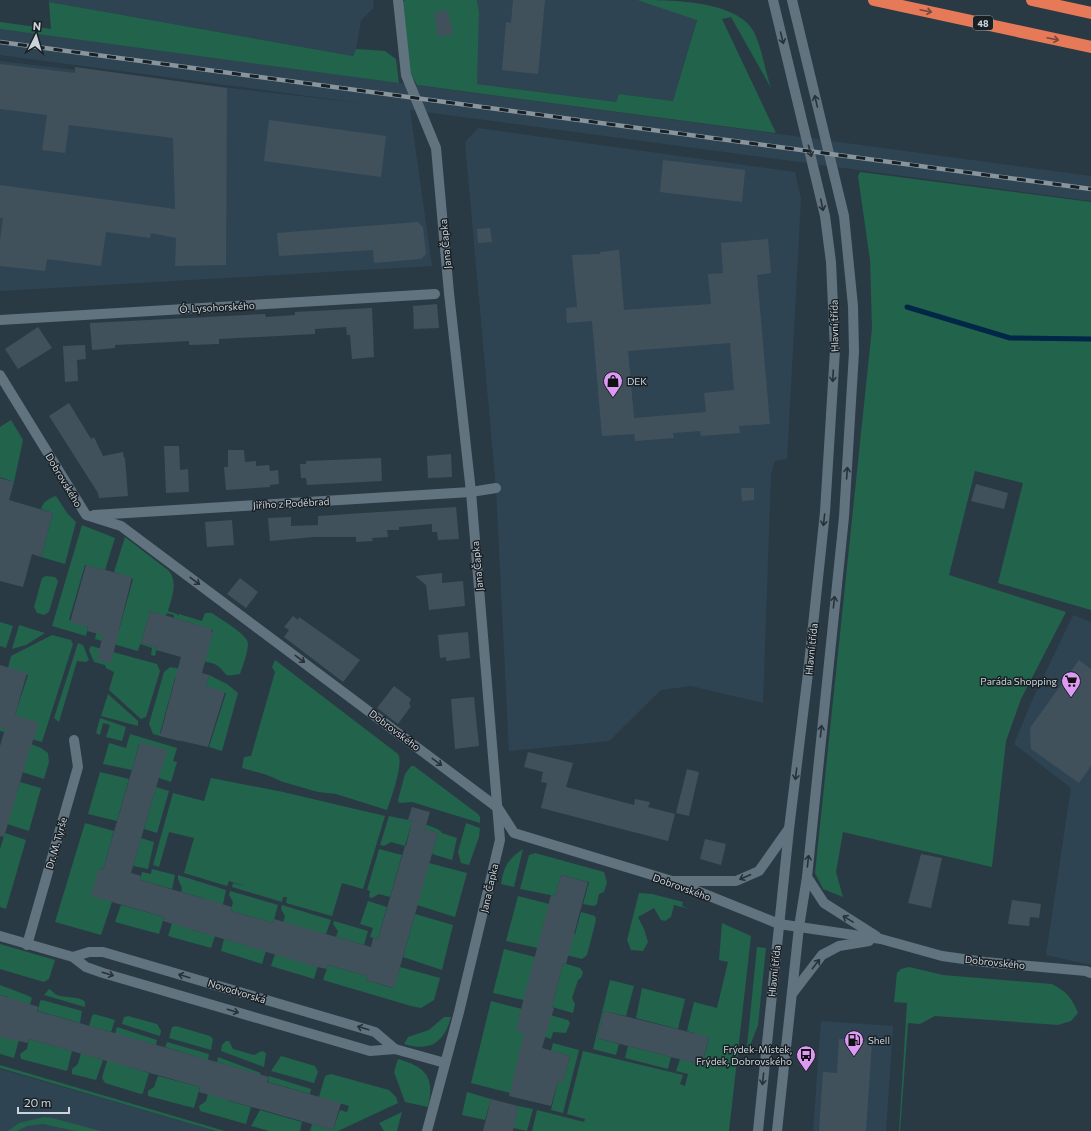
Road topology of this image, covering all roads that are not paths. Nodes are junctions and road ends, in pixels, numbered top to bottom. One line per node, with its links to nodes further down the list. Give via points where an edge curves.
1 (398, 0): 12 (street, Jana Čapka, via 406,75 436,148)
2 (773, 0): 16 (street, Hlavní třída, one-way to 16, via 825,216 831,262 835,350 825,512)
3 (792, 0): 17 (street, Hlavní třída, one-way to 3, via 844,517 854,352 850,260 844,216)
4 (874, 0): 7 (highway, 48, one-way to 7)
5 (1032, 0): 6 (highway)
6 (1091, 13)
7 (1091, 47)
8 (435, 294): 9 (street, Ó. Lysohorského)
9 (0, 320)
10 (0, 375): 13 (street, Dobrovského)
11 (496, 488): 12 (street, Jiřího z Poděbrad)
12 (471, 492): 13 (street, Jiřího z Poděbrad); 15 (street, Jana Čapka)
13 (86, 515): 15 (street, Dobrovského, one-way to 15, via 121,526)
14 (74, 740): 23 (street, Dr. M. Tyrše, via 78,767)
15 (498, 808): 18 (street, Dobrovského, via 514,833); 28 (street, Jana Čapka, via 500,840 459,1012)
16 (789, 829): 18 (street, one-way to 18, via 759,871 736,881); 19 (street, Hlavní třída)
17 (807, 877): 20 (street, Hlavní třída); 22 (street, Dobrovského, one-way to 17, via 824,903)
18 (672, 881): 19 (street, Dobrovského)
19 (779, 924): 20 (street, Dobrovského); 30 (street, Hlavní třída, one-way to 30)
20 (799, 927): 22 (street, Dobrovského); 26 (street, Hlavní třída)
21 (0, 936): 23 (street, Novodvorská)
22 (881, 939): 25 (street, Dobrovského, via 942,956); 26 (street, one-way to 22, via 822,955 839,946)
23 (27, 945): 24 (street, Novodvorská)
24 (73, 957): 27 (street, Novodvorská, one-way to 27, via 86,967 103,973 370,1051); 27 (street, Novodvorská, one-way to 24, via 374,1032 103,952 89,952)
25 (1089, 972)
26 (792, 994): 31 (street, Hlavní třída)
27 (395, 1049): 28 (street, Novodvorská)
28 (444, 1063): 29 (street, Jana Čapka)
29 (427, 1131)
30 (758, 1131)
31 (777, 1131)

